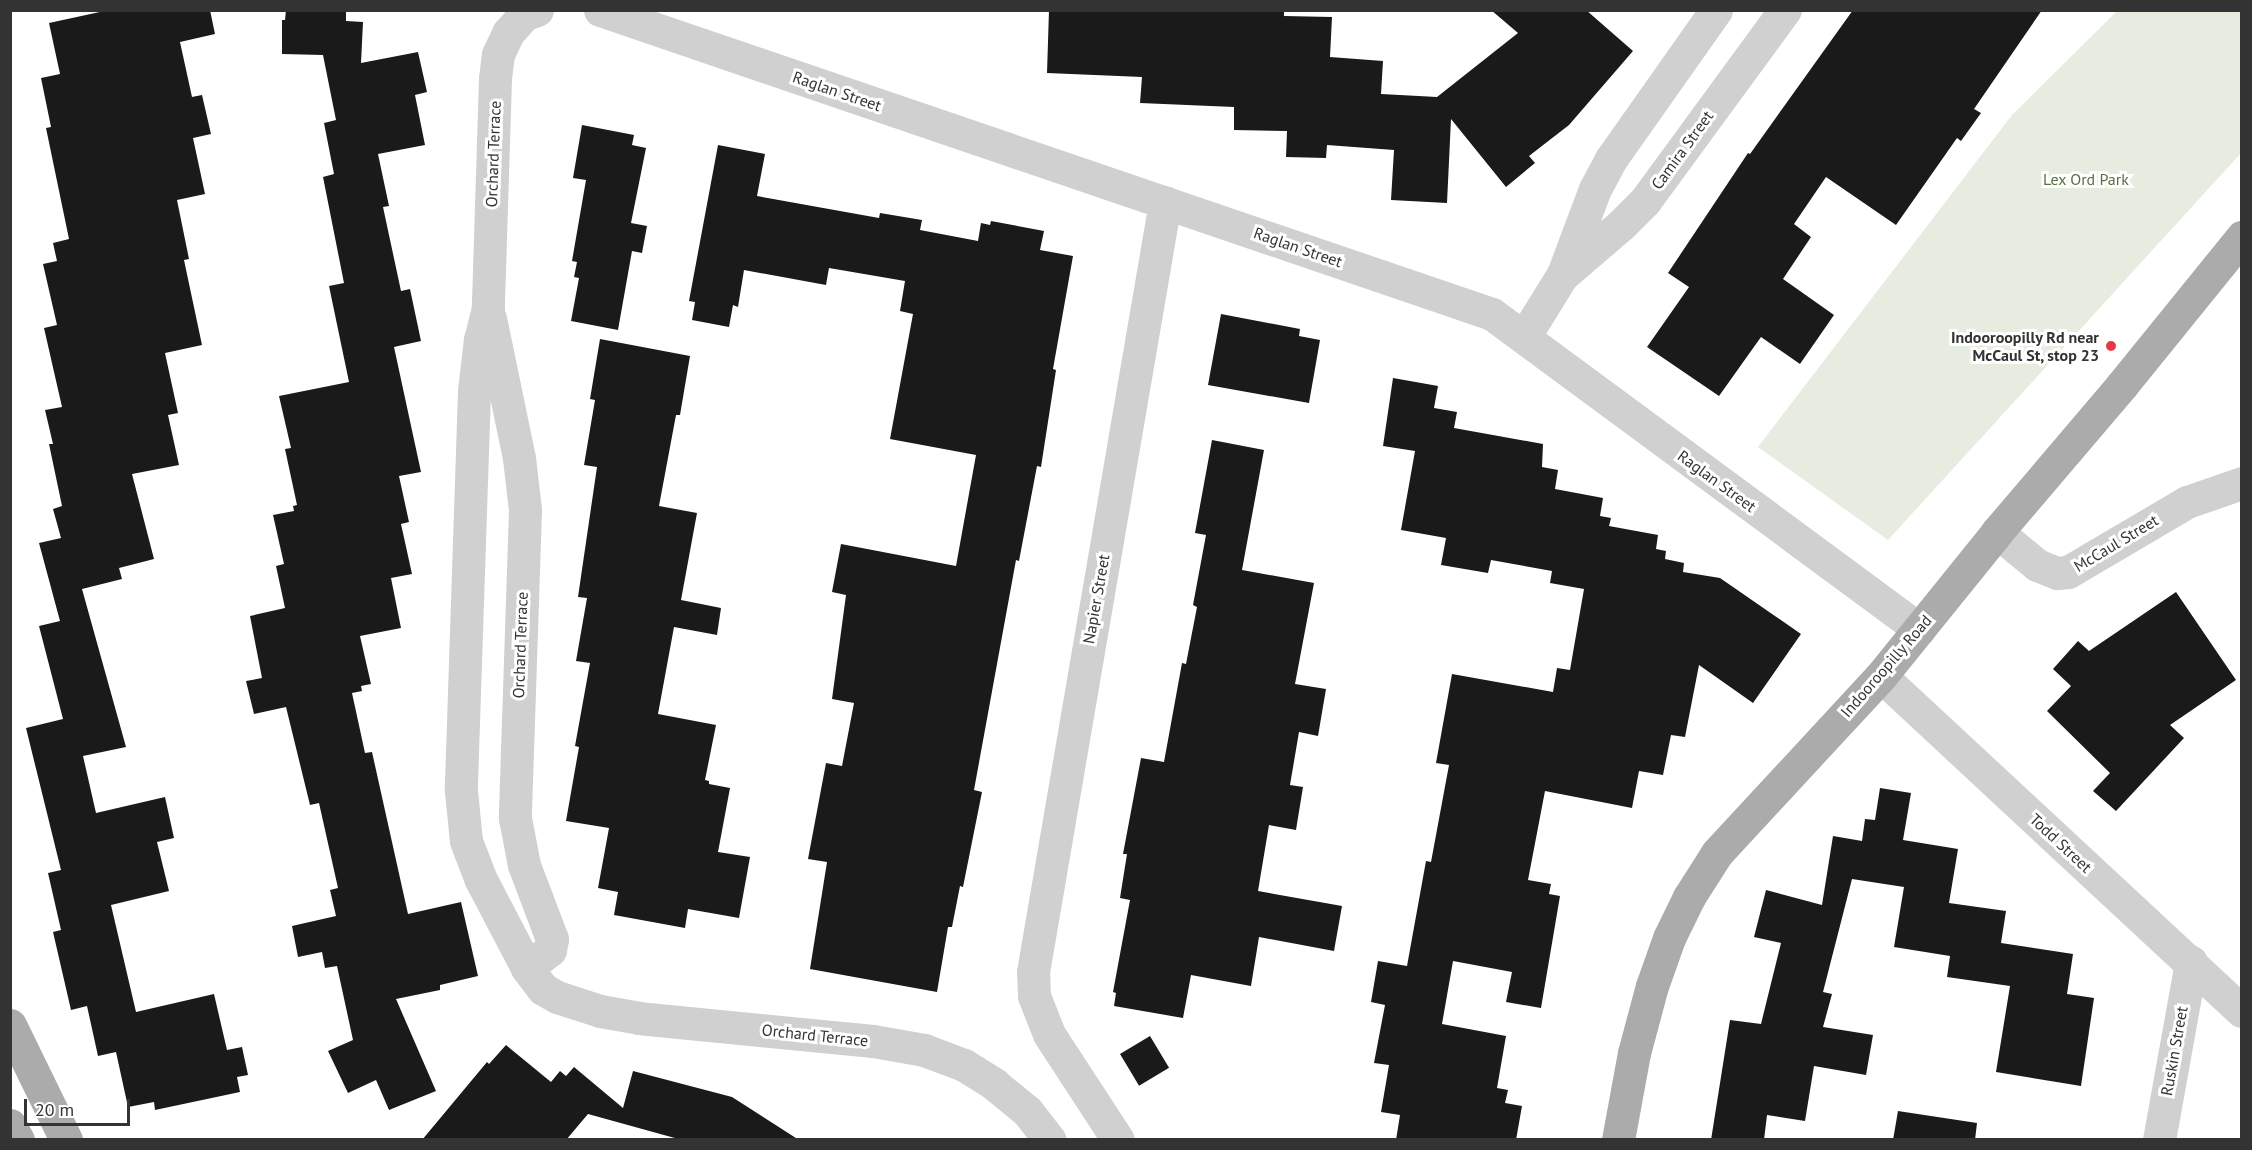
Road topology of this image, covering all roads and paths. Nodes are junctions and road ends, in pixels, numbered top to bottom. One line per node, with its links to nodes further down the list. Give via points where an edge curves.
1 (600, 10): 5 (street, Raglan Street)
2 (1716, 10): 7 (street, Camira Street, via 1611,159 1595,189)
3 (1785, 10): 7 (street, Camira Street, via 1645,201)
4 (529, 12): 8 (street, Orchard Terrace, via 508,33 498,54)
5 (1165, 202): 9 (street, Raglan Street, via 1462,302 1492,314); 22 (street, Napier Street, via 1034,961 1034,996 1049,1034)
6 (2241, 237): 11 (main road, Indooroopilly Road)
7 (1563, 274): 9 (street, Camira Street)
8 (488, 308): 15 (street, Orchard Terrace, via 474,391 463,821 480,878); 15 (street, Orchard Terrace, via 519,458 525,510 515,818 522,858 552,939 550,950)
9 (1524, 337): 12 (street, Raglan Street)
10 (2241, 483): 11 (street, McCaul Street, via 2187,501 2068,572 2057,573 2037,565)
11 (1997, 532): 12 (main road, Indooroopilly Road)
12 (1919, 629): 13 (main road, Indooroopilly Road)
13 (1881, 676): 14 (street, Todd Street); 23 (main road, Indooroopilly Road, via 1717,854 1689,897 1652,986 1634,1053)
14 (2190, 962): 16 (street, Todd Street); 24 (street, Ruskin Street)
15 (527, 968): 21 (street, Orchard Terrace, via 551,994 572,1004 613,1014 873,1041 933,1053 964,1065 994,1084 1027,1111)
16 (2241, 1011)
17 (10, 1025): 20 (main road)
18 (10, 1125): 19 (main road)
19 (18, 1140)
20 (66, 1140)
21 (1050, 1140)
22 (1118, 1140)
23 (1618, 1140)
24 (2159, 1140)

